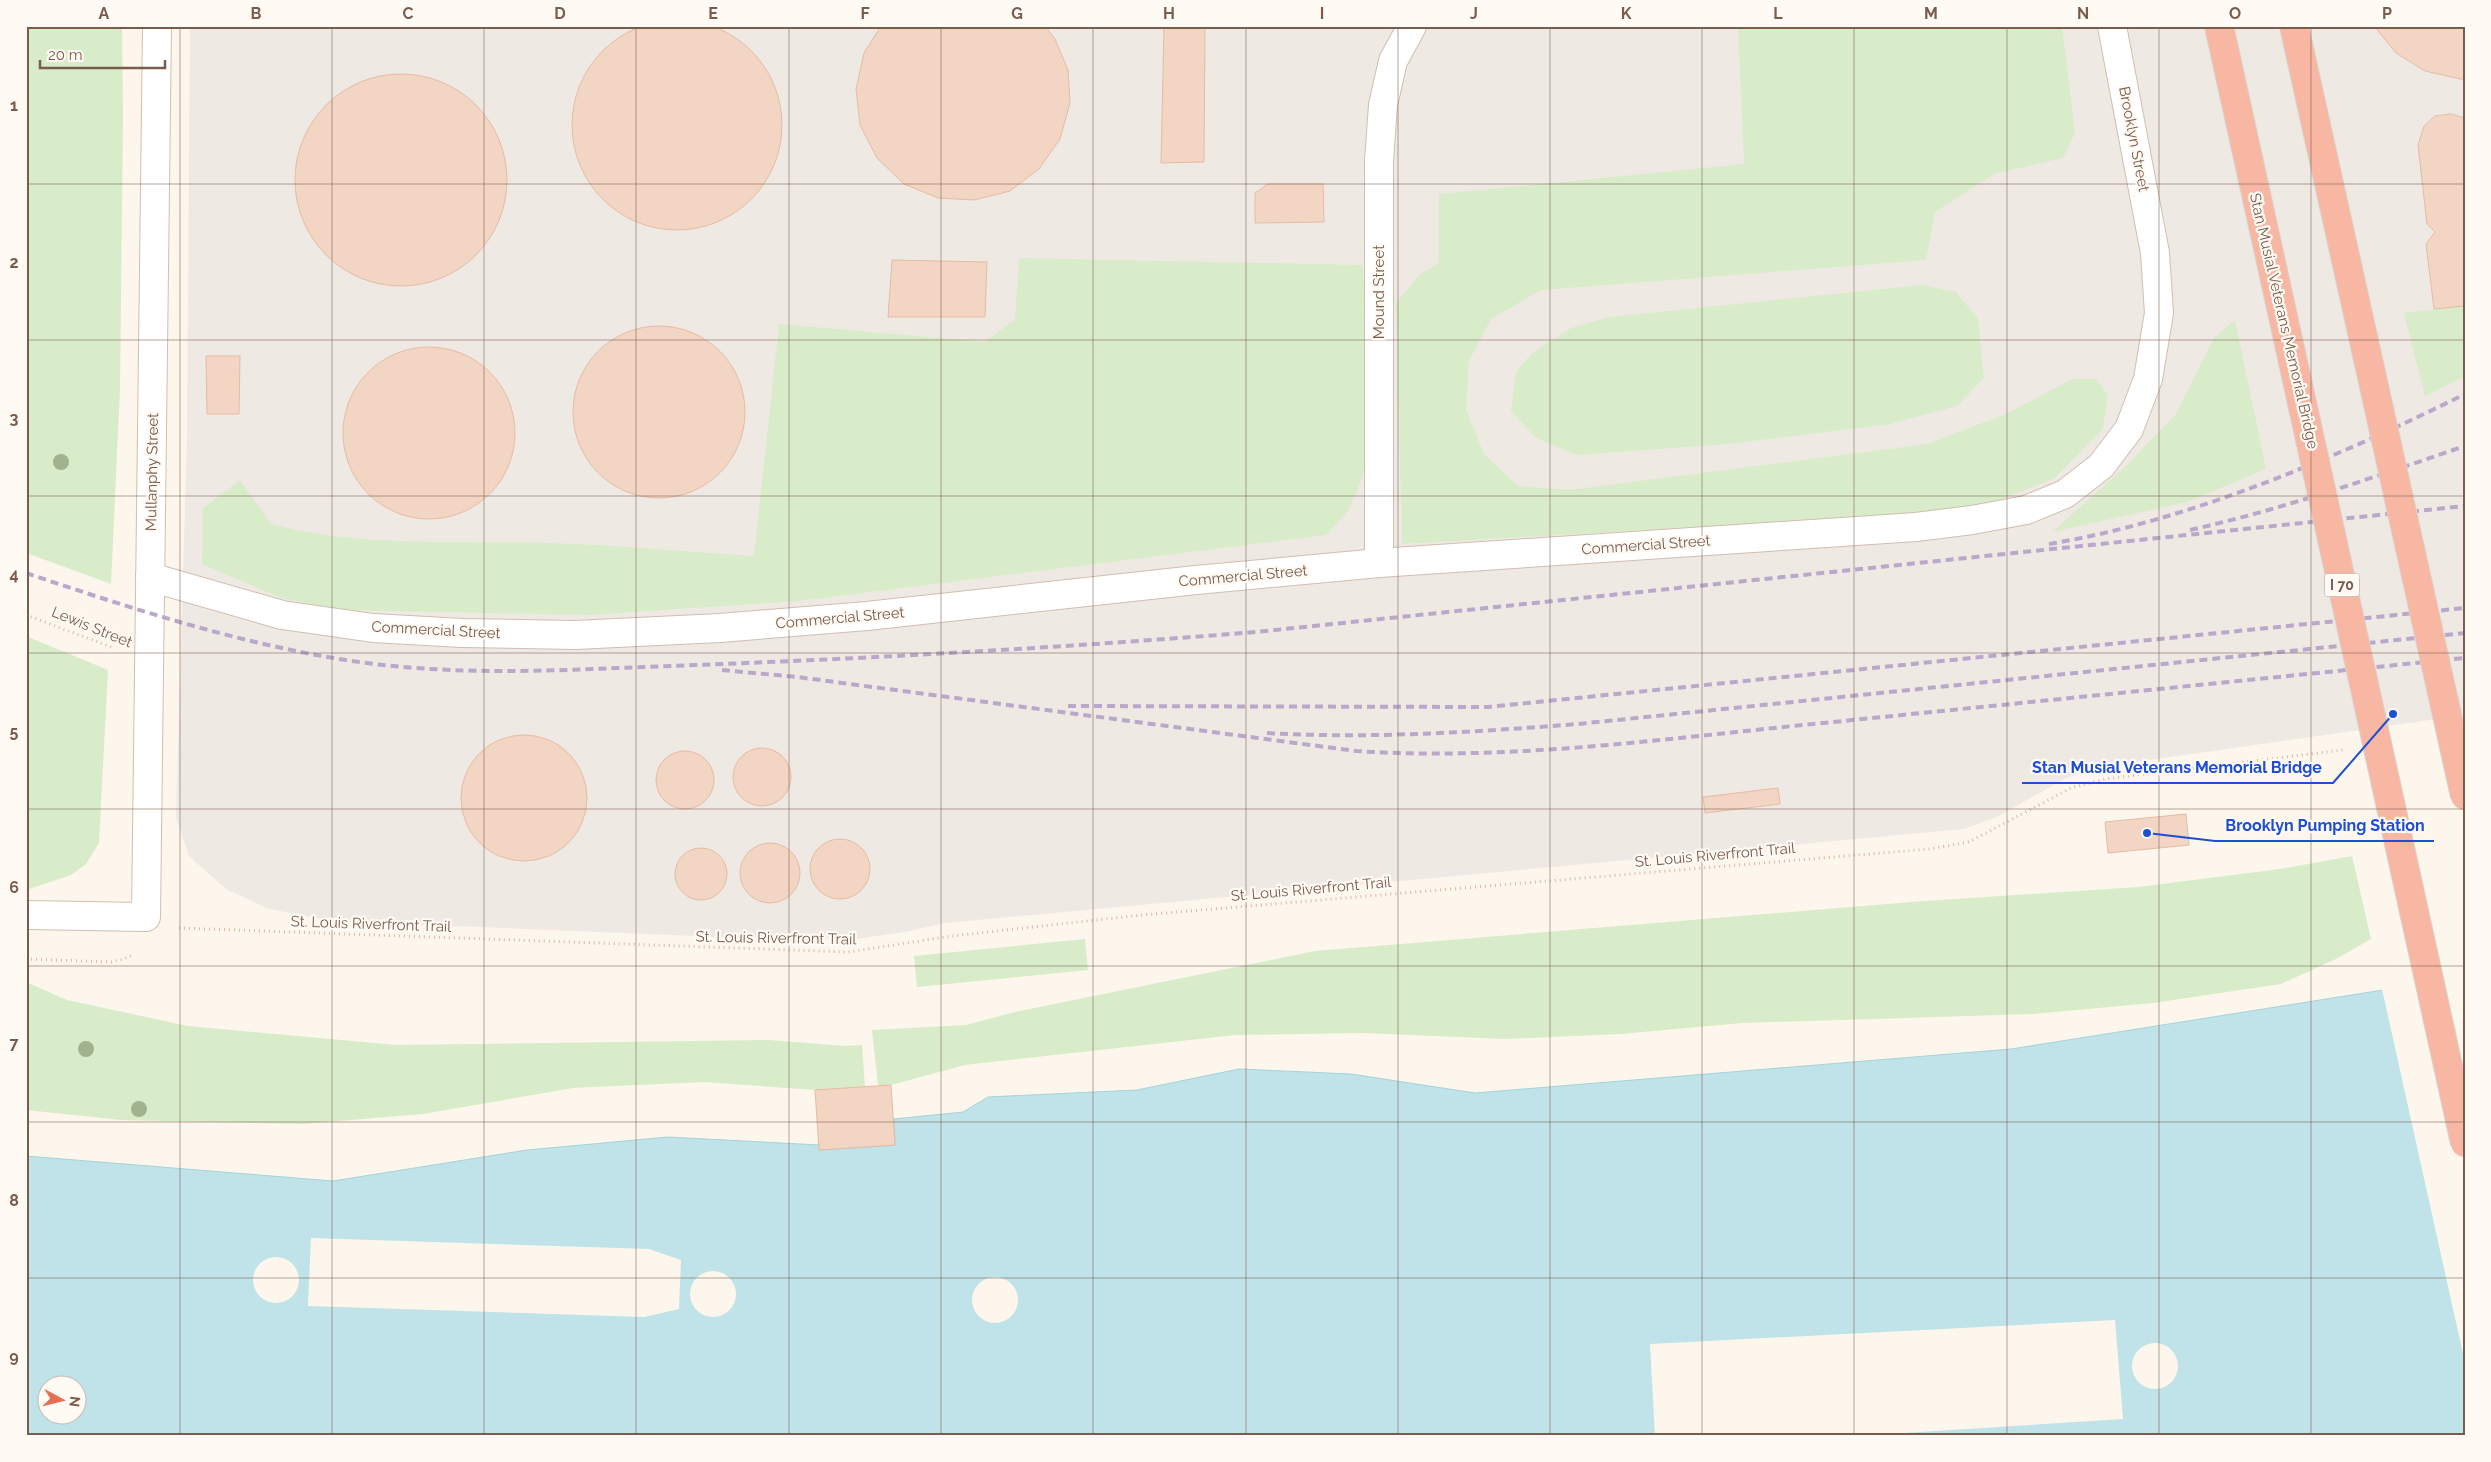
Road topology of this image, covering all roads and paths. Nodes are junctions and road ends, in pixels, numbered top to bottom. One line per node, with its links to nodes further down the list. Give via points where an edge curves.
1 (157, 26): 8 (street, Mullanphy Street)
2 (1412, 26): 7 (street, Mound Street, via 1394,61 1382,105)
3 (2112, 26): 6 (street, Brooklyn Street)
4 (2219, 26): 15 (highway, Stan Musial Veterans Memorial Bridge / I 70, bridge)
5 (2294, 26): 12 (highway, bridge)
6 (2155, 253): 7 (street, Commercial Street, via 2159,313 2148,378 2129,429 2101,466 2065,494 2026,510 1916,527)
7 (1379, 563): 8 (street, Commercial Street, via 868,616 720,628 575,634 373,628 282,616)
8 (150, 578): 10 (street, Mullanphy Street)
9 (26, 615): 10 (path, Lewis Street)
10 (149, 662): 14 (street, Mullanphy Street)
11 (2352, 749): 14 (path, St. Louis Riverfront Trail, via 2105,779 2071,788 1968,842 1929,849 1142,914 952,936 848,952 174,928)
12 (2465, 796)
13 (26, 915): 14 (street)
14 (146, 917)
15 (2465, 1143)

